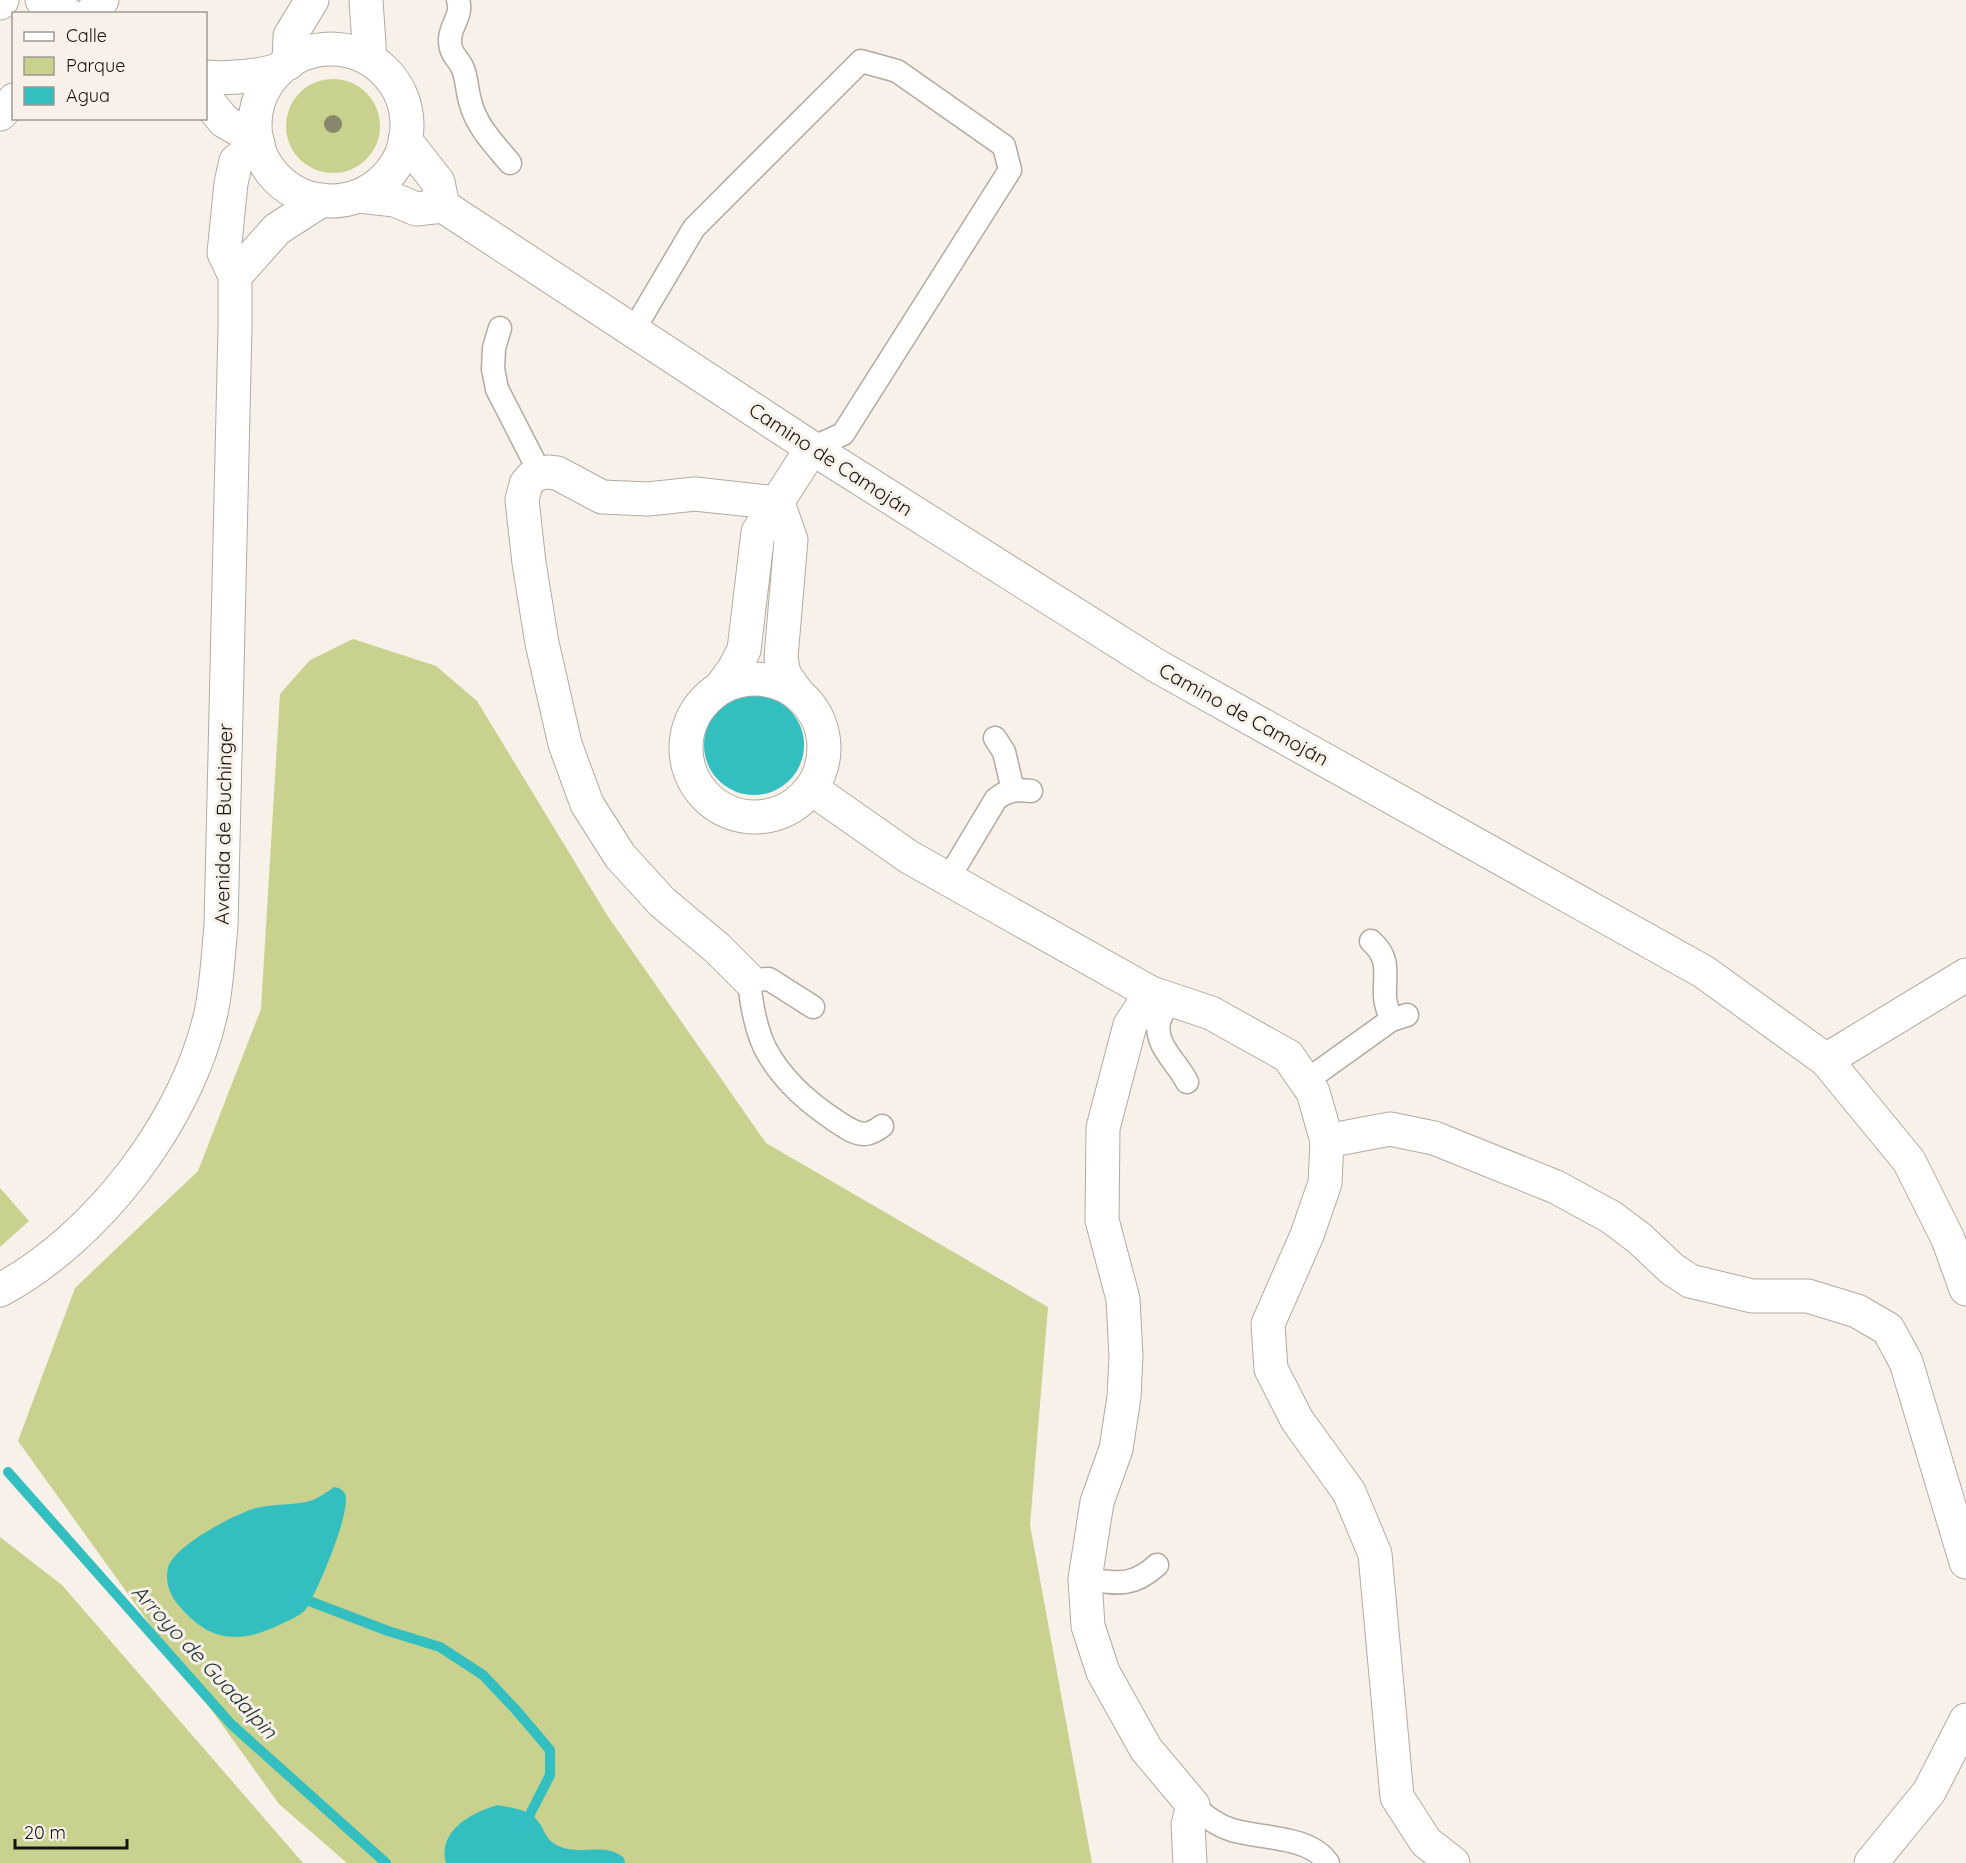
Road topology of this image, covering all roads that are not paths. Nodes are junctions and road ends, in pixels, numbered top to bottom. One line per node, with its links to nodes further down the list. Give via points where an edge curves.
1 (42, 0): 6 (main road)
2 (102, 0): 7 (main road)
3 (312, 0): 9 (main road, via 291,36)
4 (366, 0): 8 (main road)
5 (458, 0): 16 (lane, via 459,12 450,34 452,52 463,67 470,103 486,136)
6 (63, 12)
7 (93, 12)
8 (370, 59): 9 (main road, via 348,51 323,49 300,56); 14 (main road, via 397,86 407,122)
9 (284, 67): 10 (main road, via 252,77); 15 (main road, via 267,85 259,102 255,121)
10 (207, 77)
11 (207, 100): 15 (main road, via 224,121)
12 (12, 102): 13 (main road)
13 (0, 114)
14 (405, 140): 17 (main road, via 389,174); 19 (main road, via 438,182)
15 (257, 142): 18 (main road, via 273,174 287,187); 20 (main road, Avenida de Buchinger, via 236,161 231,183 224,253)
16 (510, 163)
17 (359, 196): 18 (main road); 19 (main road, via 395,200 416,209)
18 (322, 200): 20 (main road, via 277,230)
19 (443, 206): 22 (main road, Camino de Camoján)
20 (235, 276): 42 (main road, Avenida de Buchinger, via 221,926 211,1013 191,1075 155,1142 116,1196 67,1245)
21 (500, 328): 24 (lane, via 493,359 497,389)
22 (633, 331): 23 (main road, Camino de Camoján); 23 (lane, via 694,228 861,61 897,71 1004,146 1010,170 843,434)
23 (812, 447): 25 (main road); 36 (main road, Camino de Camoján, via 1157,666 1704,972)
24 (540, 473): 25 (main road, via 557,473 602,497 648,499 696,494); 33 (main road, via 526,484 522,500 529,562 565,744 587,804 620,856 662,902)
25 (778, 503): 26 (main road, via 758,532 744,650); 27 (main road, via 791,540 781,657 784,674)
26 (721, 687): 27 (main road, via 759,678); 29 (main road, via 705,699 686,734 685,754 699,791 731,814 751,817 789,809)
27 (796, 691): 29 (main road, via 820,722 825,742 823,762)
28 (995, 738): 30 (lane, via 1022,791 1004,793 991,807)
29 (812, 789): 30 (main road, via 909,857)
30 (948, 879): 34 (main road)
31 (1371, 941): 37 (lane, via 1386,966 1385,998 1399,1018)
32 (1966, 975): 36 (main road)
33 (749, 980): 35 (lane, via 769,979); 39 (lane, via 751,1001 765,1046 799,1094 850,1131 867,1134)
34 (1160, 996): 37 (main road, via 1211,1013 1288,1056); 38 (lane, via 1159,1038); 45 (main road, via 1130,1025 1103,1128 1102,1220 1123,1299 1126,1356 1116,1449 1097,1502)
35 (813, 1007)
36 (1826, 1060): 41 (main road, Camino de Camoján, via 1909,1161 1948,1239)
37 (1306, 1081): 40 (main road)
38 (1187, 1082)
39 (882, 1126)
40 (1327, 1140): 43 (main road, via 1390,1129 1434,1138 1556,1187 1602,1212 1690,1281 1752,1296 1808,1296 1857,1311 1888,1329 1906,1362); 50 (main road, via 1324,1183 1307,1235 1268,1324 1271,1369 1297,1420 1349,1492 1375,1554 1397,1797 1426,1842)
41 (1966, 1289)
42 (0, 1290)
43 (1966, 1562)
44 (1156, 1565): 45 (lane, via 1146,1575 1119,1584)
45 (1085, 1579): 47 (main road, via 1088,1626 1103,1672 1146,1749)
46 (1966, 1720): 51 (main road, via 1929,1792)
47 (1189, 1790): 48 (main road); 49 (lane, via 1209,1820 1232,1830 1308,1846)
48 (1190, 1863)
49 (1329, 1863)
50 (1453, 1863)
51 (1871, 1863)

